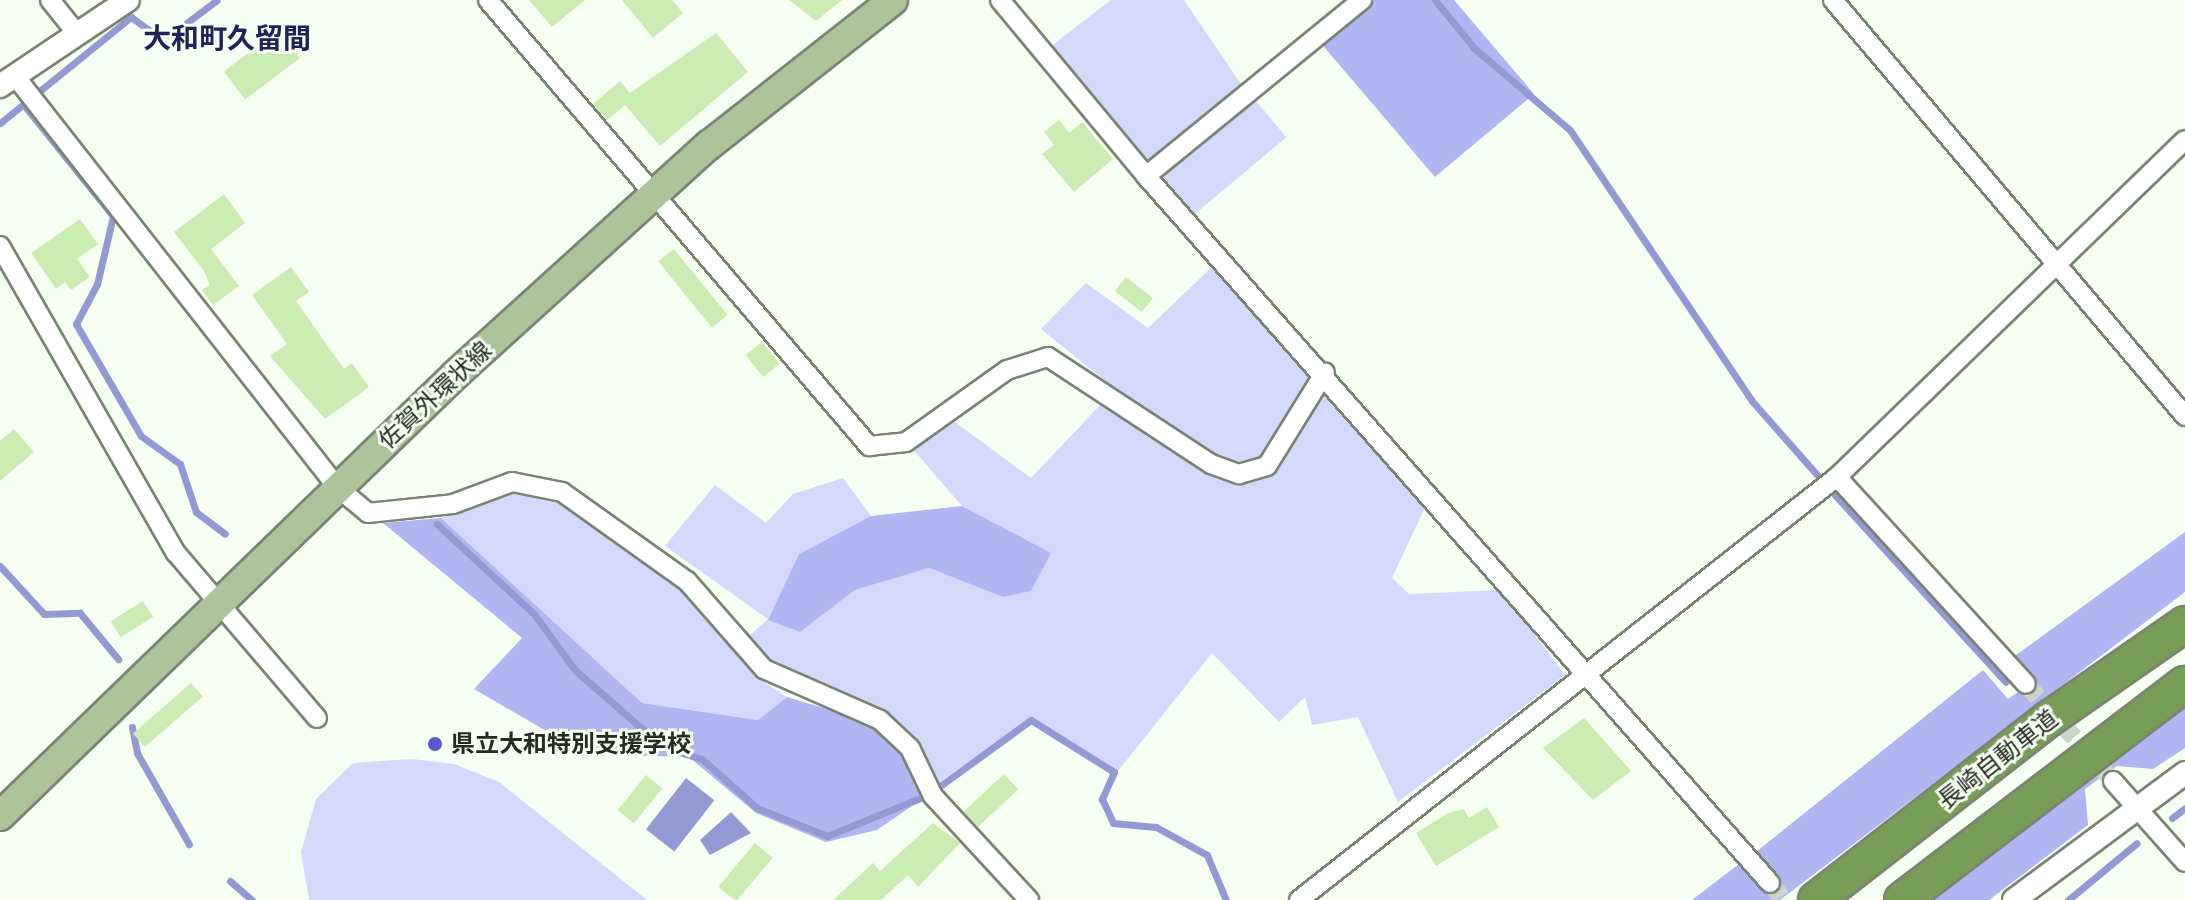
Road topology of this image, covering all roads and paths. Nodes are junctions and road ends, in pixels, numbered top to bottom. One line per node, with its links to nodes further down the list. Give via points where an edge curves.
1 (50, 0): 8 (street)
2 (128, 0): 8 (street)
3 (488, 0): 12 (street)
4 (893, 0): 12 (main road, 佐賀外環状線)
5 (1000, 0): 11 (street)
6 (1362, 0): 11 (street)
7 (1833, 0): 14 (street)
8 (78, 35): 9 (street)
9 (20, 89): 18 (street)
10 (2185, 140): 14 (street)
11 (1146, 176): 15 (street)
12 (655, 194): 15 (street, via 869,446 906,442 1007,370 1048,357 1211,464 1239,474 1267,466); 18 (main road, 佐賀外環状線)
13 (0, 246): 19 (street, via 176,553)
14 (2057, 264): 16 (street); 17 (street)
15 (1325, 372): 21 (street)
16 (2185, 416)
17 (1837, 477): 21 (street); 22 (street)
18 (337, 487): 19 (main road, 佐賀外環状線); 31 (street, via 368,513 453,504 512,482 562,492 687,581 764,669 880,720 910,748 933,796)
19 (215, 604): 24 (street); 28 (main road, 佐賀外環状線)
20 (2185, 624): 33 (highway, 長崎自動車道, via 2050,718)
21 (1583, 674): 30 (street); 32 (street)
22 (2026, 684)
23 (2185, 684): 34 (highway)
24 (317, 718)
25 (2185, 773): 27 (street)
26 (2113, 781): 27 (street)
27 (2137, 807): 29 (street); 35 (street)
28 (0, 816)
29 (2185, 862)
30 (1770, 883)
31 (1029, 900)
32 (1299, 900)
33 (1816, 900)
34 (1902, 900)
35 (2014, 900)

